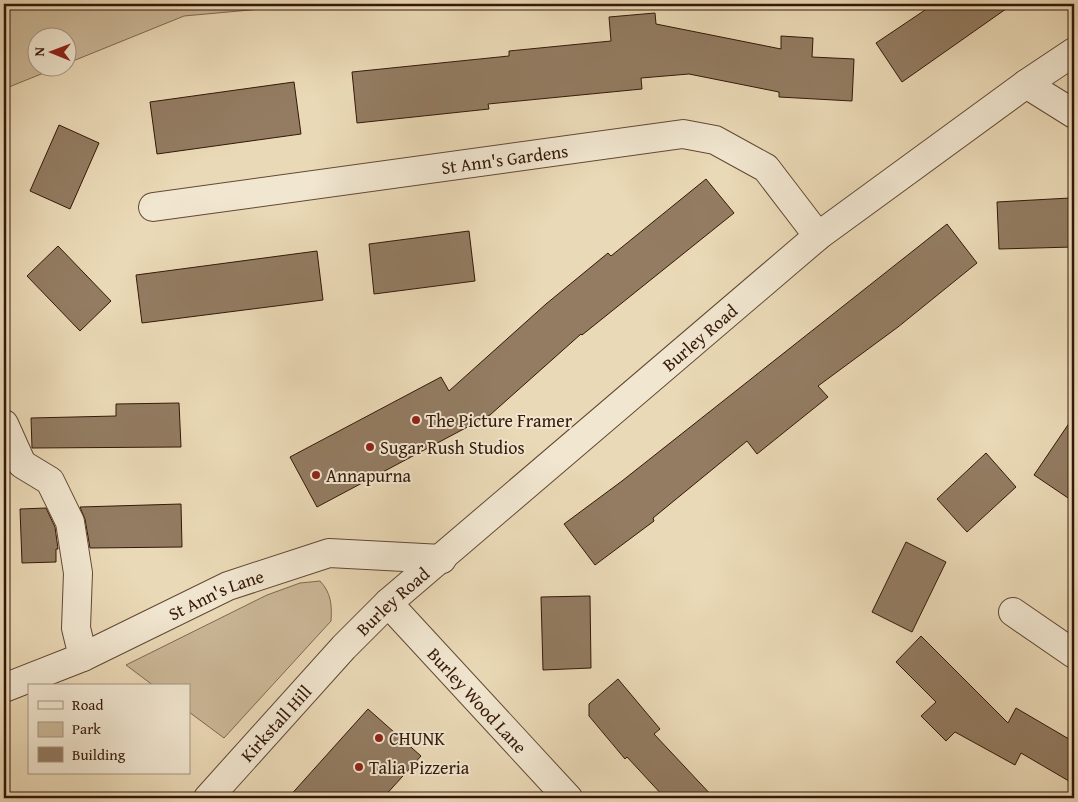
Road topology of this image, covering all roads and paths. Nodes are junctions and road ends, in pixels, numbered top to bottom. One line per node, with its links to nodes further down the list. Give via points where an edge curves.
1 (1074, 52): 2 (street, Burley Road)
2 (1026, 84): 3 (street); 5 (street, Burley Road)
3 (1074, 114)
4 (152, 207): 5 (street, St Ann's Gardens, via 683,134 715,140 766,168)
5 (818, 236): 7 (street, Burley Road)
6 (4, 424): 12 (street, via 22,464 50,481 70,522 78,574 76,628)
7 (442, 559): 8 (street, Burley Road); 12 (street, St Ann's Lane, via 329,553 228,586)
8 (388, 603): 10 (street, Burley Road); 15 (street, Burley Wood Lane)
9 (1013, 612): 11 (street)
10 (344, 647): 14 (street, Kirkstall Hill)
11 (1074, 654)
12 (83, 657): 13 (street, St Ann's Lane)
13 (4, 688)
14 (208, 798)
15 (568, 798)

